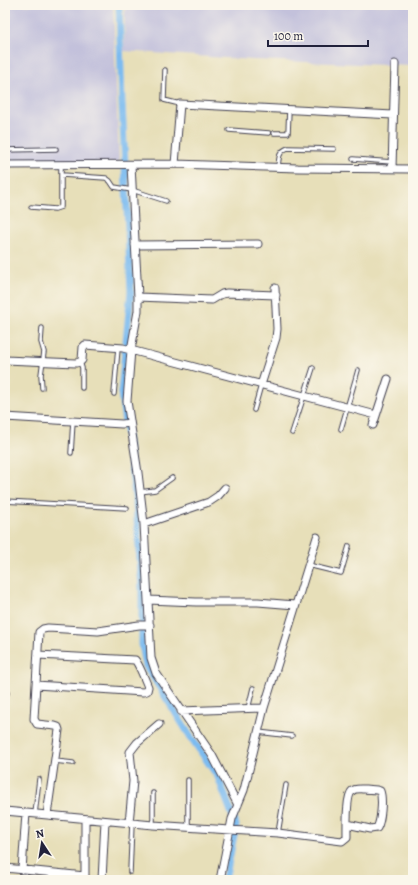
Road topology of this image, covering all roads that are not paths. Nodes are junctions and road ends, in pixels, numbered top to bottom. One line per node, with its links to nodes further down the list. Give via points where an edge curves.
1 (395, 64): 5 (street)
2 (166, 70): 3 (lane, via 164,100)
3 (180, 104): 4 (street); 13 (street)
4 (289, 110): 5 (street); 8 (lane, via 288,133)
5 (393, 115): 17 (street)
6 (229, 130): 7 (lane)
7 (269, 133)
8 (274, 133)
9 (334, 148): 18 (lane, via 288,148 280,153)
10 (56, 149): 11 (lane)
11 (5, 150)
12 (353, 159): 17 (lane)
13 (175, 164): 16 (street); 18 (street)
14 (5, 165): 15 (street)
15 (61, 165): 16 (street); 20 (lane)
16 (127, 165): 21 (street)
17 (392, 165): 18 (street); 19 (street)
18 (278, 168)
19 (413, 170)
20 (62, 175): 21 (lane, via 106,178 114,187); 23 (lane, via 61,207)
21 (128, 190): 22 (lane); 25 (street)
22 (166, 201)
23 (31, 207)
24 (258, 244): 25 (street)
25 (135, 245): 26 (street)
26 (138, 297): 28 (street, via 138,311); 35 (street, via 212,300 223,293 275,292 276,338)
27 (42, 328): 30 (lane)
28 (125, 349): 31 (street, via 85,345); 35 (street); 38 (lane); 45 (street)
29 (5, 360): 30 (street)
30 (43, 361): 31 (street); 36 (lane)
31 (80, 362): 37 (lane)
32 (313, 368): 39 (lane)
33 (358, 370): 40 (lane)
34 (388, 379): 42 (street)
35 (260, 385): 39 (street); 41 (lane)
36 (42, 388)
37 (82, 388)
38 (114, 394)
39 (304, 396): 40 (street); 48 (lane)
40 (347, 407): 42 (street); 47 (lane)
41 (254, 410)
42 (376, 415): 46 (street)
43 (5, 417): 44 (street)
44 (73, 421): 45 (street); 49 (lane)
45 (127, 423): 52 (street)
46 (373, 425)
47 (341, 429)
48 (292, 433)
49 (71, 453)
50 (172, 478): 52 (lane, via 155,490)
51 (225, 488): 55 (street, via 209,502)
52 (140, 492): 55 (street)
53 (5, 501): 54 (lane)
54 (127, 508)
55 (144, 524): 59 (street)
56 (317, 537): 58 (street)
57 (349, 546): 58 (lane, via 341,573)
58 (308, 565): 60 (street)
59 (148, 600): 60 (street); 61 (street)
60 (295, 605): 65 (street)
61 (148, 625): 62 (street, via 98,631 43,629 38,636); 67 (street, via 152,665)
62 (38, 655): 63 (street); 63 (street, via 135,660 148,687 147,691 143,692)
63 (36, 685): 71 (street, via 35,722 56,726 59,730)
64 (253, 688): 66 (lane)
65 (264, 708): 66 (street); 69 (street)
66 (248, 709): 67 (street)
67 (181, 711): 77 (street, via 212,755)
68 (159, 724): 84 (street, via 130,752 133,780)
69 (258, 732): 70 (lane); 77 (street, via 244,790)
70 (292, 736)
71 (55, 761): 72 (lane); 81 (street)
72 (73, 763)
73 (39, 779): 80 (lane)
74 (188, 780): 87 (lane)
75 (286, 785): 89 (lane)
76 (153, 793): 85 (lane)
77 (237, 806): 88 (street, via 232,818)
78 (5, 811): 79 (street)
79 (26, 813): 80 (street); 91 (street)
80 (35, 814): 81 (street)
81 (47, 815): 82 (street)
82 (85, 819): 83 (street); 93 (street)
83 (105, 820): 84 (street); 94 (street)
84 (130, 823): 85 (street); 92 (lane)
85 (153, 824): 87 (street)
86 (347, 824): 86 (street, via 377,828 382,799 380,792 356,789 352,791 349,796); 89 (street, via 347,837 342,841)
87 (188, 827): 88 (street)
88 (233, 831): 89 (street); 95 (street)
89 (278, 833)
90 (5, 868): 91 (street)
91 (22, 870): 93 (street)
92 (130, 872)
93 (85, 878)
94 (102, 880)
95 (220, 880)

